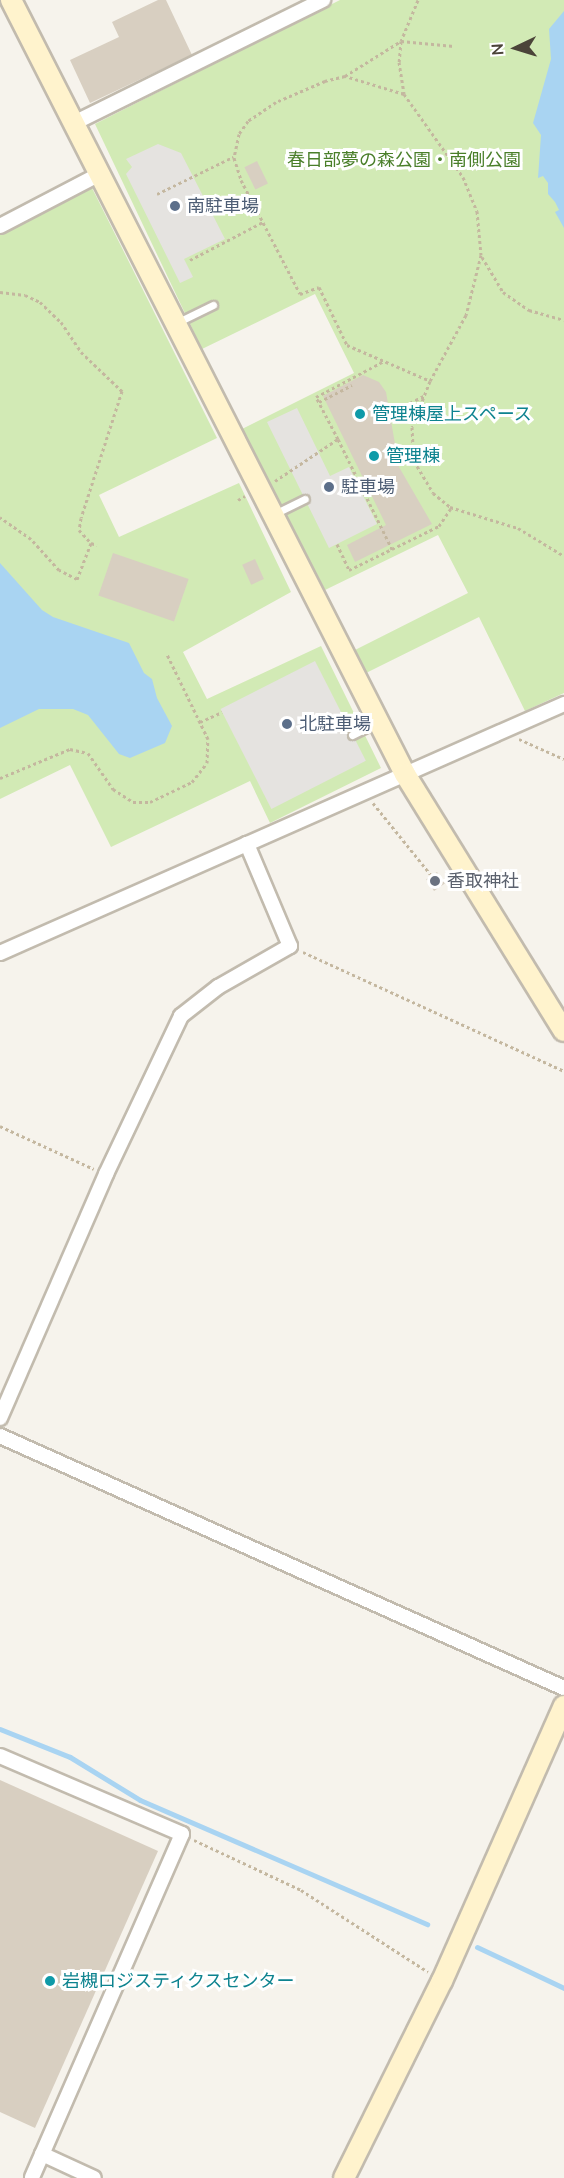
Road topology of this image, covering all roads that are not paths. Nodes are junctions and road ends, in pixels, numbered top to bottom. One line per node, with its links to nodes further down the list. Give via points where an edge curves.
1 (11, 0): 3 (street)
2 (323, 0): 3 (street)
3 (74, 123): 4 (street)
4 (100, 174): 5 (street); 7 (street)
5 (0, 226)
6 (213, 305): 7 (lane)
7 (176, 324): 9 (street)
8 (305, 498): 9 (lane)
9 (273, 514): 11 (street)
10 (564, 704): 13 (street)
11 (379, 722): 12 (lane); 13 (street)
12 (352, 735)
13 (405, 774): 14 (street); 16 (street)
14 (247, 844): 15 (street); 17 (street, via 290,946 218,987 181,1017 106,1174)
15 (0, 953)
16 (564, 1031)
17 (0, 1418)
18 (0, 1436): 19 (street)
19 (564, 1688)
20 (564, 1706): 25 (street, via 442,1982)
21 (0, 1756): 22 (street, via 182,1834)
22 (42, 2154): 23 (street); 24 (street)
23 (32, 2178)
24 (94, 2178)
25 (344, 2178)

